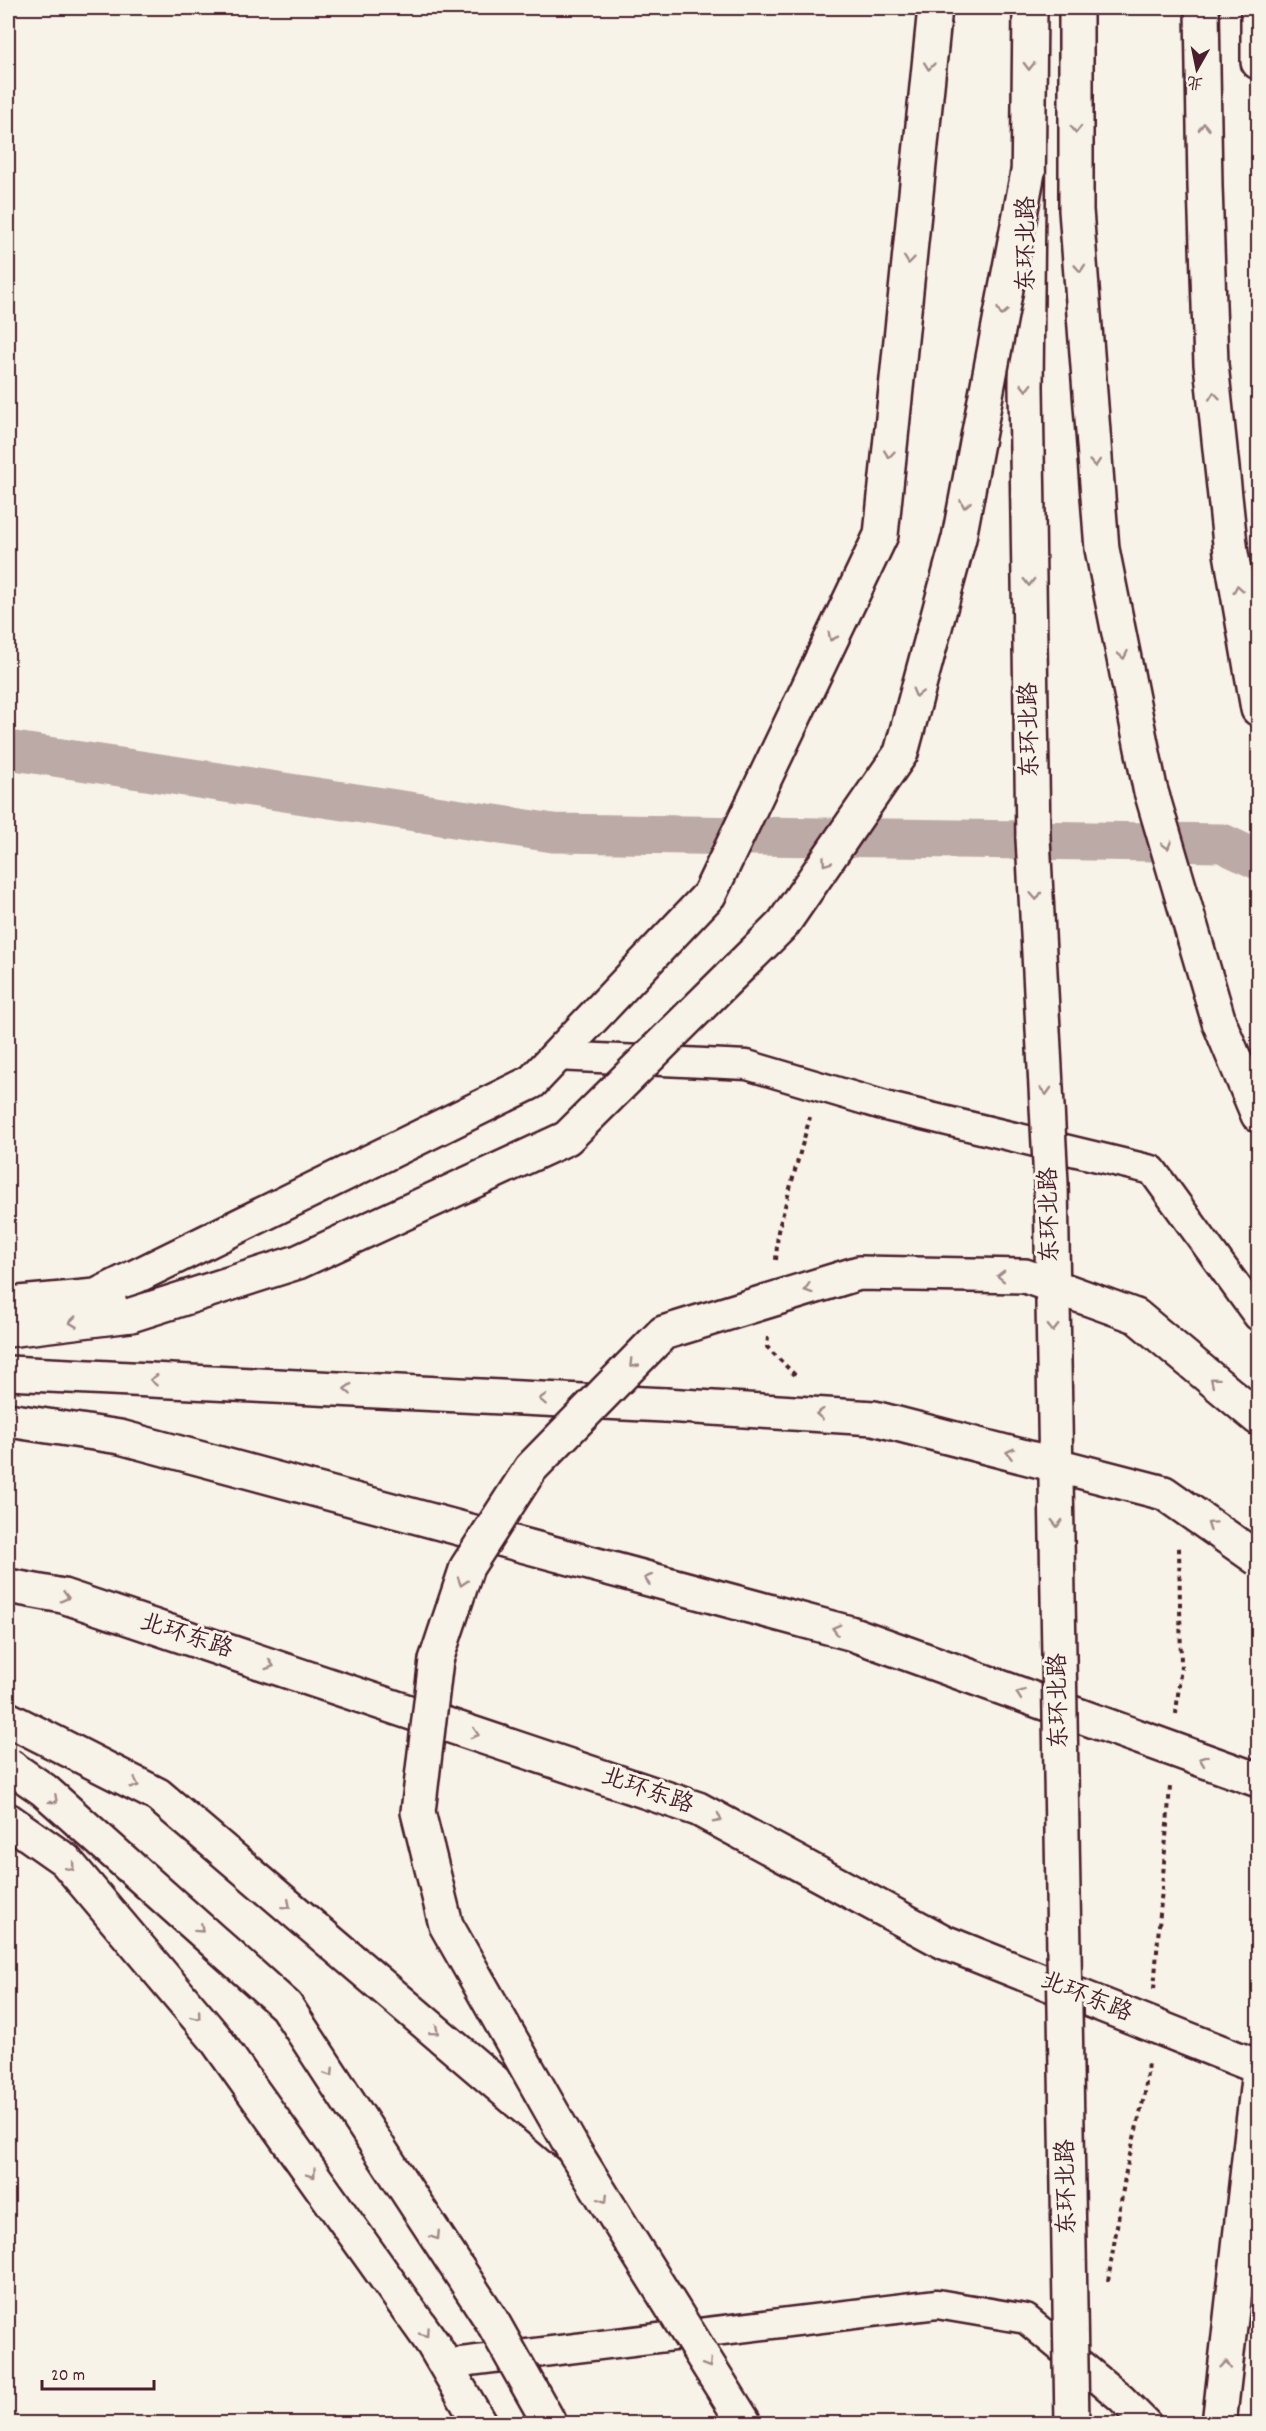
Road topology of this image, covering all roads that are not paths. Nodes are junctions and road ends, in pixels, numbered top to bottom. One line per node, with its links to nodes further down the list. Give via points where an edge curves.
1 (935, 8): 9 (main road, one-way to 9, via 881,535 709,895)
2 (1030, 8): 7 (main road, 东环北路, one-way to 7)
3 (1076, 8): 10 (main road, one-way to 10, via 1076,210 1102,549 1150,789 1219,1022)
4 (1202, 8): 8 (main road, one-way to 4, via 1231,553 1212,376)
5 (1258, 8): 6 (main road)
6 (1258, 62)
7 (1028, 172): 13 (main road, one-way to 13, bridge, via 959,538 901,753 783,924 567,1138 298,1262 131,1315); 30 (main road, 东环北路, one-way to 30, bridge, via 1026,387 1033,838 1051,1183)
8 (1258, 709)
9 (556, 1056): 11 (main road, via 532,1082 96,1296); 12 (street, via 747,1065 889,1107 1152,1170)
10 (1258, 1115)
11 (8, 1304)
12 (1258, 1316)
13 (8, 1330)
14 (8, 1373): 17 (main road, one-way to 14, bridge, via 1164,1492 873,1418)
15 (1258, 1418): 25 (main road, one-way to 25, bridge, via 1136,1316 1025,1276 859,1274 663,1333 531,1468 467,1567 436,1660 418,1812 447,1925)
16 (8, 1420): 21 (main road, one-way to 16, via 850,1633 120,1437)
17 (1258, 1559)
18 (8, 1586): 23 (main road, 北环东路, one-way to 23, via 63,1596 698,1809 944,1942)
19 (8, 1719): 25 (main road, one-way to 25, via 158,1795)
20 (8, 1765): 28 (main road, one-way to 28, bridge, via 44,1790 286,2006 492,2321)
21 (1258, 1780)
22 (8, 1820): 26 (main road, one-way to 26, via 65,1860 215,2038)
23 (1258, 2067)
24 (1258, 2079): 32 (main road, one-way to 24)
25 (573, 2149): 29 (main road, one-way to 29, bridge)
26 (445, 2364): 27 (main road); 31 (street, via 937,2304 1026,2319)
27 (480, 2424)
28 (549, 2424)
29 (745, 2424)
30 (1072, 2424)
31 (1147, 2424)
32 (1219, 2424)

